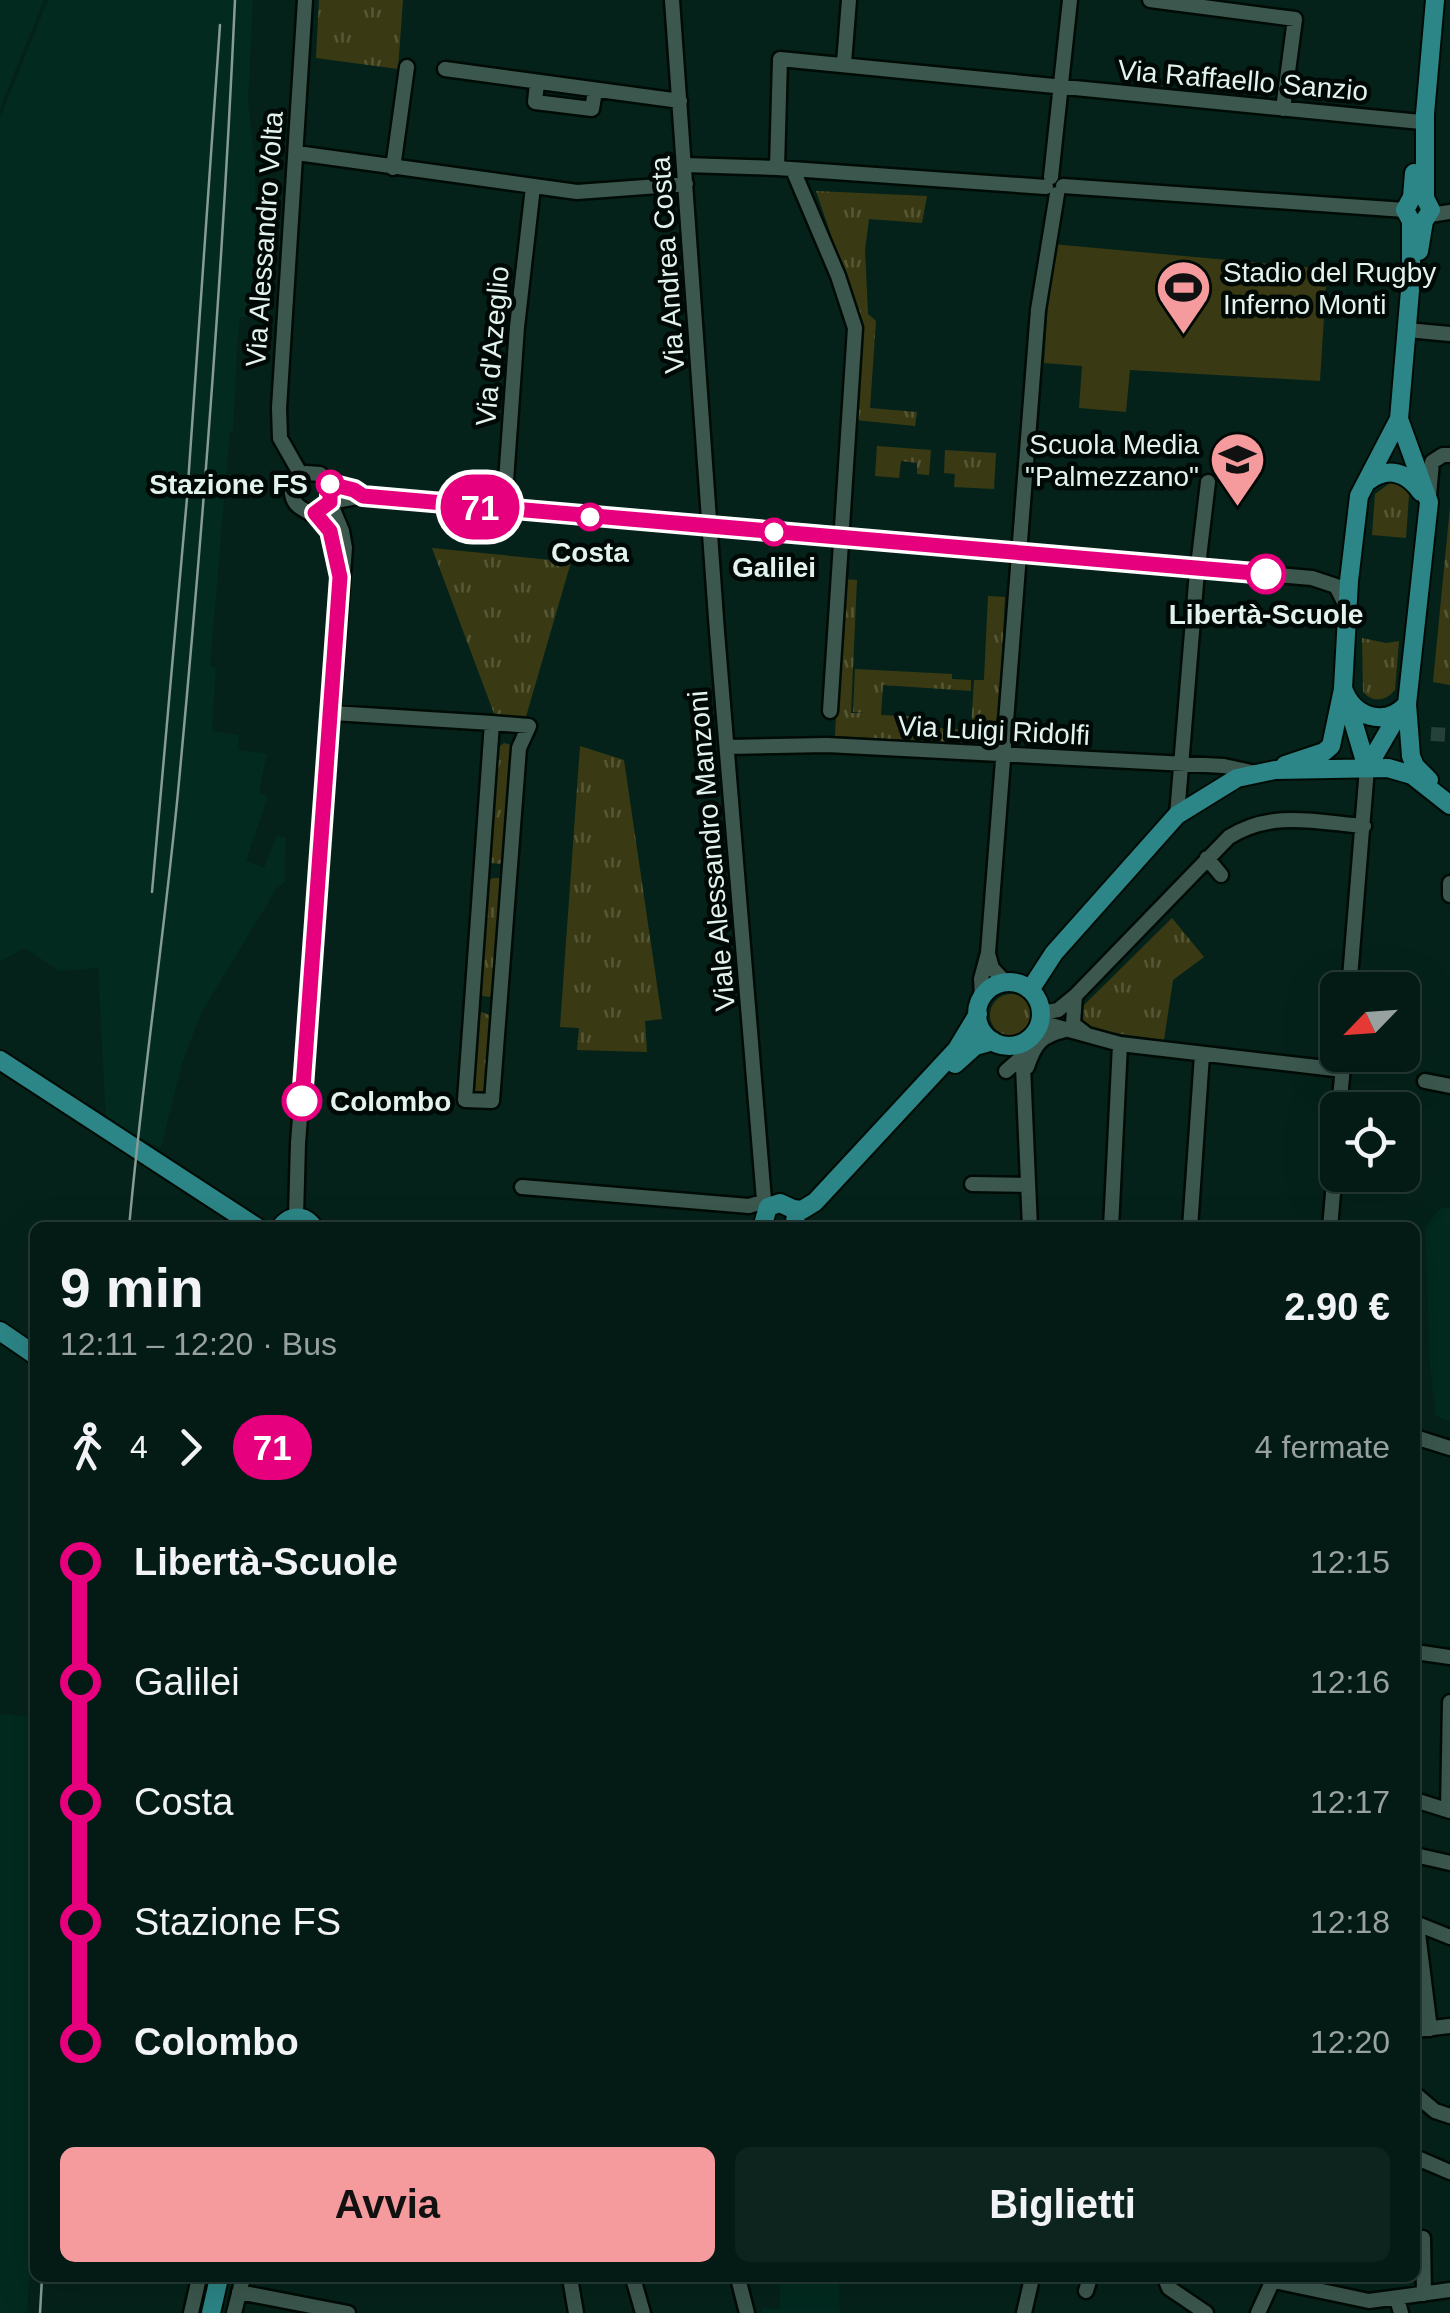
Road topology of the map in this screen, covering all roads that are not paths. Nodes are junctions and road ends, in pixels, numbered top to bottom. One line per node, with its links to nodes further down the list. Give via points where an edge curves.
1 (305, 0): 14 (street, Via Alessandro Volta)
2 (672, 0): 11 (street, Via Andrea Costa)
3 (849, 0): 7 (street)
4 (1070, 0): 10 (street)
5 (1150, 0): 12 (street, via 1295,20)
6 (1435, 0): 13 (main road)
7 (844, 63): 10 (street, Via Raffaello Sanzio); 17 (street, Via Raffaello Sanzio, via 780,59)
8 (408, 67): 16 (street)
9 (445, 70): 11 (street)
10 (1060, 87): 12 (street, Via Raffaello Sanzio); 20 (street)
11 (680, 101): 15 (street, Via Andrea Costa)
12 (1283, 110): 13 (street, Via Raffaello Sanzio)
13 (1423, 118): 22 (main road)
14 (297, 152): 16 (street); 27 (street, Via Alessandro Volta, via 278,425)
15 (685, 165): 17 (street); 19 (street, Via Andrea Costa)
16 (394, 168): 21 (street)
17 (777, 168): 18 (street)
18 (794, 170): 20 (street); 37 (street, via 856,328)
19 (686, 184): 21 (street, via 577,192); 36 (street, Via Andrea Costa)
20 (1053, 185): 22 (street); 39 (street)
21 (533, 186): 34 (street, Via d'Azeglio)
22 (1426, 210): 23 (main road)
23 (1407, 330): 24 (street); 25 (main road)
24 (1450, 334)
25 (1399, 419): 30 (main road); 33 (main road)
26 (1450, 455): 33 (street, via 1432,462)
27 (301, 475): 29 (street, via 320,474); 35 (street, via 292,486 293,500)
28 (1208, 482): 41 (street)
29 (330, 484): 31 (street); 32 (street)
30 (1364, 484): 33 (main road, via 1379,473 1398,472); 40 (main road)
31 (363, 496): 32 (street); 34 (street); 38 (street, via 348,511)
32 (330, 502): 35 (street); 38 (street)
33 (1428, 502): 46 (main road)
34 (504, 510): 36 (street)
35 (315, 513): 42 (street, via 330,531)
36 (712, 527): 37 (street); 50 (street, Viale Alessandro Manzoni)
37 (841, 538): 39 (street); 47 (street)
38 (345, 548): 42 (street)
39 (1021, 553): 41 (street); 51 (street)
40 (1351, 559): 43 (street, via 1337,572); 44 (main road)
41 (1197, 568): 43 (street); 52 (street)
42 (340, 577): 48 (street)
43 (1312, 578): 44 (street, via 1336,586)
44 (1347, 609): 45 (main road)
45 (1345, 694): 46 (main road, via 1368,716); 53 (main road); 54 (main road, via 1331,746)
46 (1403, 708): 53 (main road); 55 (main road, via 1413,761)
47 (830, 712)
48 (332, 713): 49 (street); 93 (street)
49 (492, 724): 59 (street, via 529,726 519,748); 60 (street)
50 (728, 747): 51 (street, Via Luigi Ridolfi, via 827,745); 90 (street, Viale Alessandro Manzoni)
51 (1003, 756): 52 (street, Via Luigi Ridolfi); 64 (street)
52 (1182, 765): 54 (street, Via Luigi Ridolfi); 56 (street)
53 (1367, 768): 54 (main road); 55 (main road, via 1412,775); 57 (street)
54 (1266, 772): 56 (main road, via 1212,791)
55 (1450, 807)
56 (1178, 815): 65 (main road)
57 (1364, 826): 58 (street, via 1268,820 1229,836); 66 (street)
58 (1208, 858): 61 (street); 69 (street)
59 (508, 873): 60 (street); 72 (street)
60 (480, 875): 70 (street)
61 (1220, 875)
62 (1450, 882): 63 (street)
63 (1450, 895)
64 (988, 953): 67 (street, via 992,968); 71 (street)
65 (1054, 953): 67 (main road); 68 (main road)
66 (1350, 972)
67 (1009, 982): 68 (main road); 71 (main road, via 992,987)
68 (1030, 990): 73 (main road)
69 (1075, 996): 73 (street); 75 (street, via 1073,1024)
70 (470, 1006): 72 (street); 72 (street, via 465,1100 492,1101)
71 (980, 1006): 76 (main road, via 981,1028); 91 (main road, via 957,1049)
72 (498, 1008)
73 (1041, 1017): 74 (street); 78 (main road)
74 (1069, 1029): 75 (street); 83 (street, via 1040,1039)
75 (1086, 1034): 77 (street)
76 (993, 1041): 78 (main road); 91 (main road, via 963,1055 821,1207)
77 (1120, 1044): 79 (street); 95 (street)
78 (1022, 1050): 82 (street); 83 (street)
79 (1202, 1054): 81 (street); 96 (street)
80 (0, 1060): 92 (main road)
81 (1320, 1061)
82 (1006, 1071)
83 (1023, 1077): 87 (street)
84 (1425, 1081): 85 (street)
85 (1450, 1086)
86 (972, 1184): 87 (street)
87 (1028, 1185): 94 (street)
88 (522, 1187): 90 (street)
89 (1333, 1192): 97 (street)
90 (766, 1211): 91 (main road)
91 (794, 1220)
92 (249, 1222)
93 (288, 1222)
94 (1030, 1222)
95 (1111, 1222)
96 (1190, 1222)
97 (1331, 1222)
98 (0, 1331): 99 (main road)
99 (30, 1351)
100 (1420, 1439): 101 (street)
101 (1450, 1448)
102 (1420, 1653): 103 (street)
103 (1450, 1657)
104 (1450, 1702): 106 (street)
105 (1420, 1802): 106 (street)
106 (1449, 1811)
107 (1420, 1856): 108 (street)
108 (1450, 1863)
109 (1420, 1926): 110 (street)
110 (1450, 1937)
111 (1420, 1954): 113 (street)
112 (1450, 2026): 113 (street)
113 (1422, 2030)
114 (1420, 2098): 115 (street)
115 (1450, 2116)
116 (1420, 2160): 117 (street)
117 (1450, 2172)
118 (1420, 2238): 130 (street)
119 (197, 2282): 132 (street)
120 (218, 2282): 133 (main road)
121 (571, 2282): 136 (street)
122 (635, 2282): 137 (street)
123 (739, 2282): 138 (street)
124 (1031, 2282): 139 (street)
125 (1171, 2282): 140 (street)
126 (1276, 2282): 141 (street)
127 (1286, 2282): 131 (street)
128 (241, 2285): 134 (street); 135 (street)
129 (1450, 2290): 130 (street)
130 (1424, 2294): 131 (street)
131 (1399, 2306)
132 (191, 2313)
133 (211, 2313)
134 (234, 2313)
135 (348, 2313)
136 (576, 2313)
137 (643, 2313)
138 (748, 2313)
139 (1024, 2313)
140 (1206, 2313)
141 (1258, 2313)

